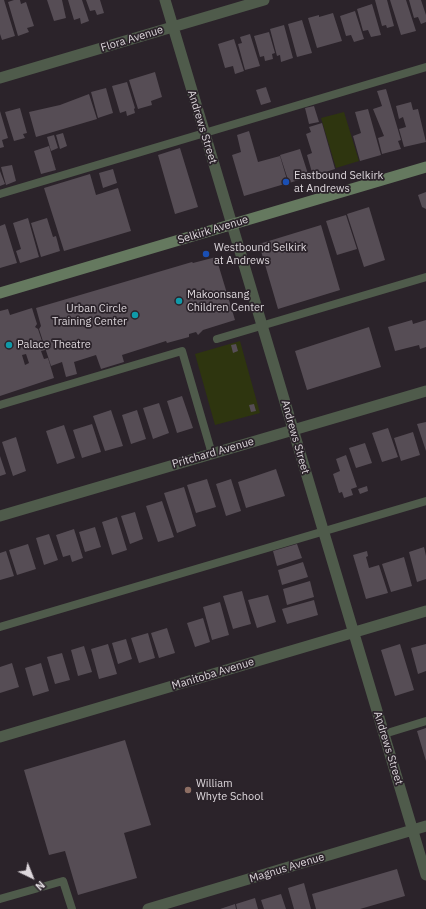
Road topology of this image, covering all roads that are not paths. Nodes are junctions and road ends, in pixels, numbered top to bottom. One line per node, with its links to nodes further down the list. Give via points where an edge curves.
1 (165, 0): 3 (street, Andrews Street)
2 (264, 0): 3 (street, Flora Avenue)
3 (172, 27): 5 (street, Flora Avenue); 6 (street, Andrews Street)
4 (426, 67): 6 (lane)
5 (0, 78)
6 (204, 132): 8 (lane); 9 (street, Andrews Street)
7 (426, 167): 9 (main road, Selkirk Avenue)
8 (0, 194)
9 (230, 224): 11 (main road, Selkirk Avenue); 12 (street, Andrews Street)
10 (426, 277): 12 (lane)
11 (0, 293)
12 (262, 326): 13 (lane); 16 (street, Andrews Street)
13 (217, 339)
14 (426, 391): 16 (street, Pritchard Avenue)
15 (0, 405): 17 (lane, via 182,351)
16 (294, 430): 17 (street, Pritchard Avenue); 20 (street, Andrews Street)
17 (212, 454): 19 (street, Pritchard Avenue)
18 (426, 501): 20 (lane)
19 (0, 516)
20 (323, 531): 22 (lane); 23 (street, Andrews Street)
21 (426, 610): 23 (street, Manitoba Avenue)
22 (0, 627)
23 (353, 632): 25 (street, Andrews Street); 26 (street, Manitoba Avenue)
24 (426, 721): 25 (lane)
25 (384, 734): 28 (street, Andrews Street)
26 (0, 737)
27 (426, 826): 28 (street, Magnus Avenue)
28 (413, 830): 29 (street, Andrews Street); 32 (street, Magnus Avenue)
29 (426, 874)
30 (0, 899): 31 (lane, via 63,881)
31 (72, 909)
32 (148, 909)

